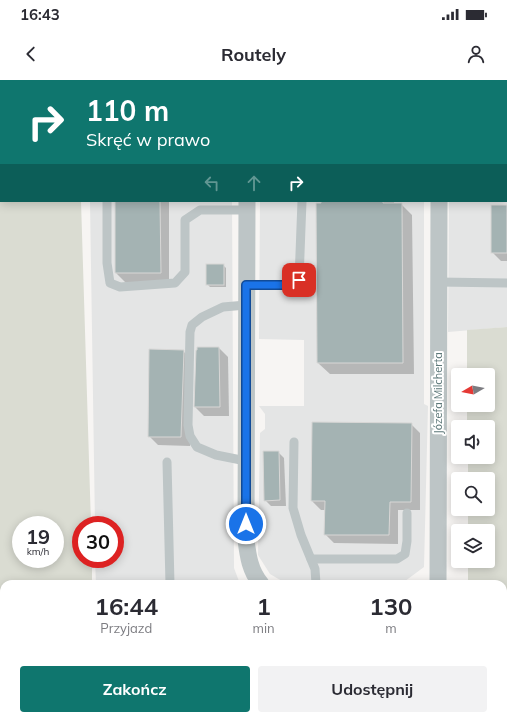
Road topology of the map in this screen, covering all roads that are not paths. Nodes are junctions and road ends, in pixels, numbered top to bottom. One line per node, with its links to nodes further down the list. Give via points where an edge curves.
1 (107, 202): 4 (lane, via 107,263 110,283 120,287 175,283 185,272 185,220 200,210)
2 (302, 202): 7 (lane, via 299,280 294,285)
3 (439, 202): 5 (street, Józefa Milcherta)
4 (247, 206): 7 (street)
5 (438, 282): 6 (lane); 17 (street, Józefa Milcherta)
6 (507, 283)
7 (246, 285): 8 (street)
8 (246, 305): 10 (street); 10 (lane, via 223,307 202,317 192,326 188,425 190,436 197,447 216,455)
9 (294, 442): 13 (lane, via 294,508)
10 (246, 461): 15 (street, via 246,540 250,566)
11 (167, 462): 14 (lane)
12 (407, 513): 13 (lane, via 405,554 397,559)
13 (311, 559): 16 (lane)
14 (170, 580)
15 (258, 580)
16 (316, 580)
17 (438, 580)

